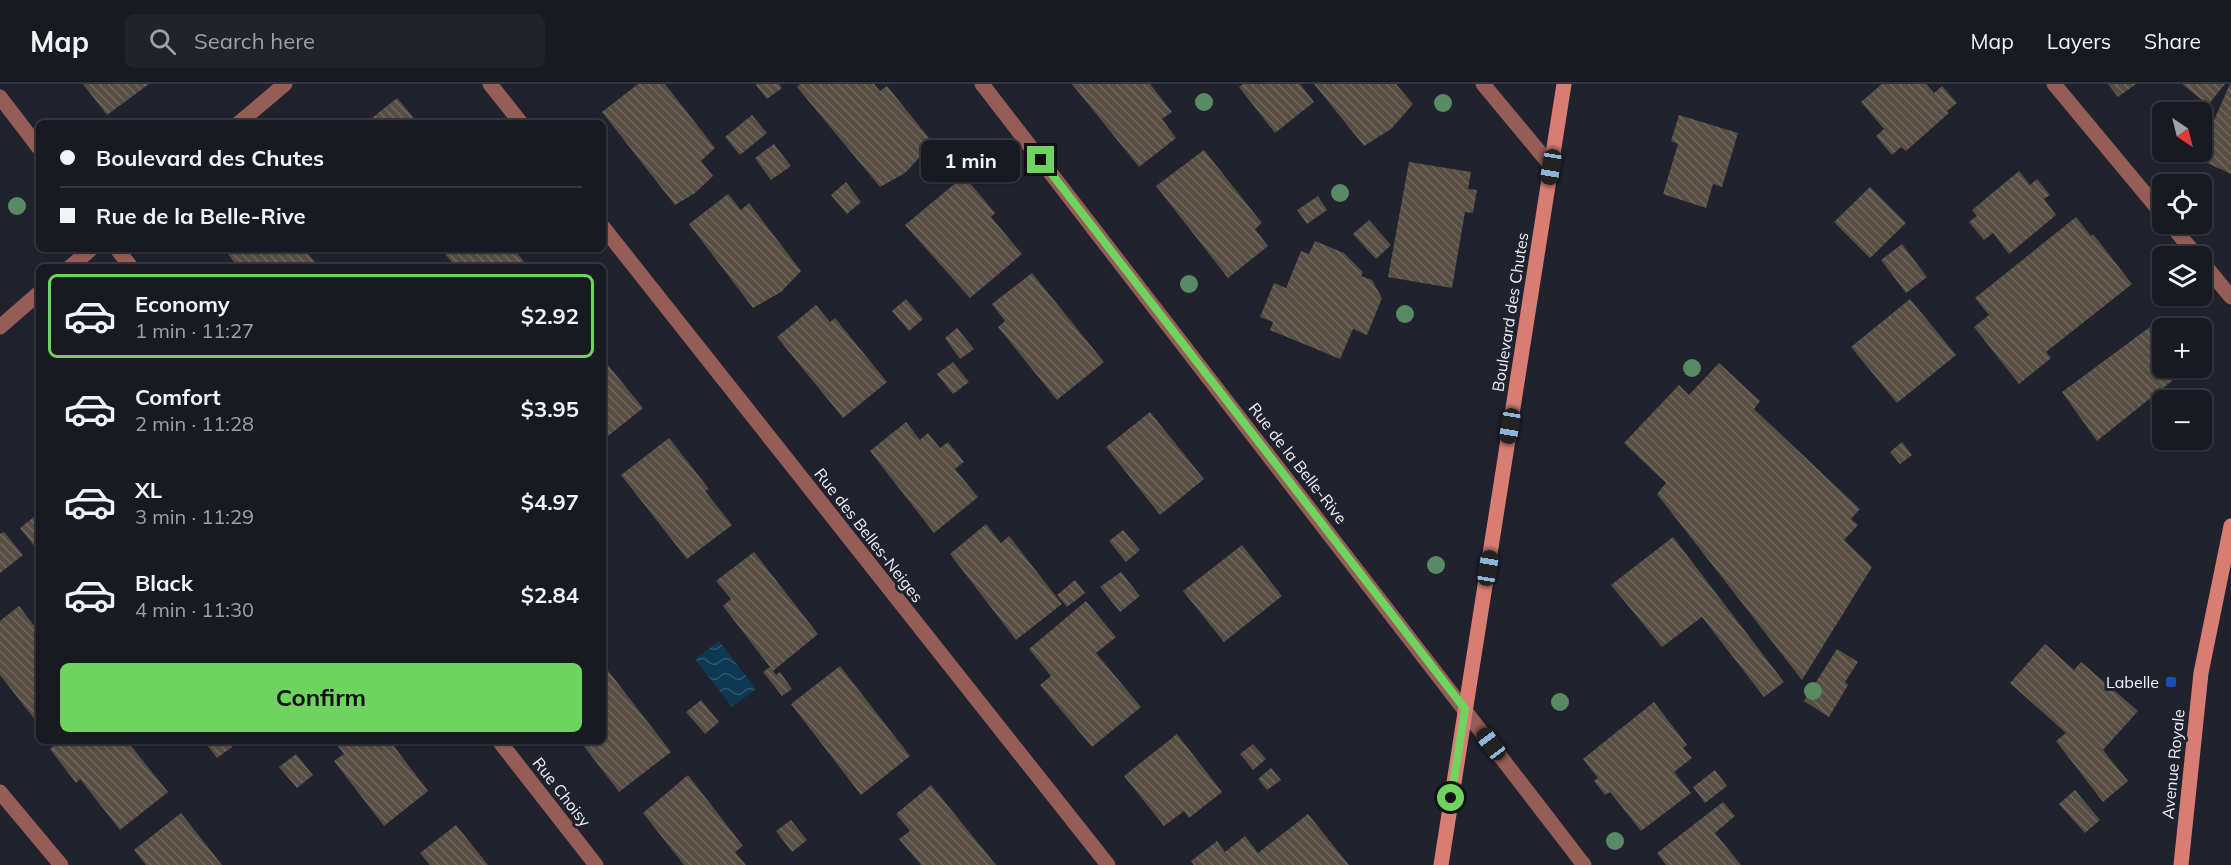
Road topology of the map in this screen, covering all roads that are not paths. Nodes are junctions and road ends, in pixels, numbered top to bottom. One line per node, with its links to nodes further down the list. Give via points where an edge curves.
1 (285, 84): 8 (street)
2 (490, 84): 9 (street)
3 (982, 84): 25 (street, Rue de la Belle-Rive)
4 (1483, 84): 11 (street)
5 (1564, 84): 11 (street, Boulevard des Chutes)
6 (2054, 84): 12 (street)
7 (0, 98): 10 (street)
8 (243, 120)
9 (519, 120)
10 (36, 144)
11 (1551, 167): 25 (street, Boulevard des Chutes)
12 (2152, 202)
13 (606, 231): 30 (street, Rue des Belles-Neiges)
14 (2178, 234): 15 (street)
15 (2189, 246)
16 (88, 252): 18 (street)
17 (119, 252): 19 (street)
18 (74, 264)
19 (129, 264)
20 (2212, 274): 22 (street)
21 (36, 296): 23 (street)
22 (2231, 297)
23 (0, 327)
24 (2231, 526): 33 (street, Avenue Royale, via 2201,673)
25 (1465, 709): 31 (street, Boulevard des Chutes); 32 (street, Rue de la Belle-Rive)
26 (501, 744): 29 (street, Rue Choisy)
27 (0, 792): 28 (street)
28 (61, 865)
29 (596, 865)
30 (1108, 865)
31 (1441, 865)
32 (1584, 865)
33 (2181, 865)

